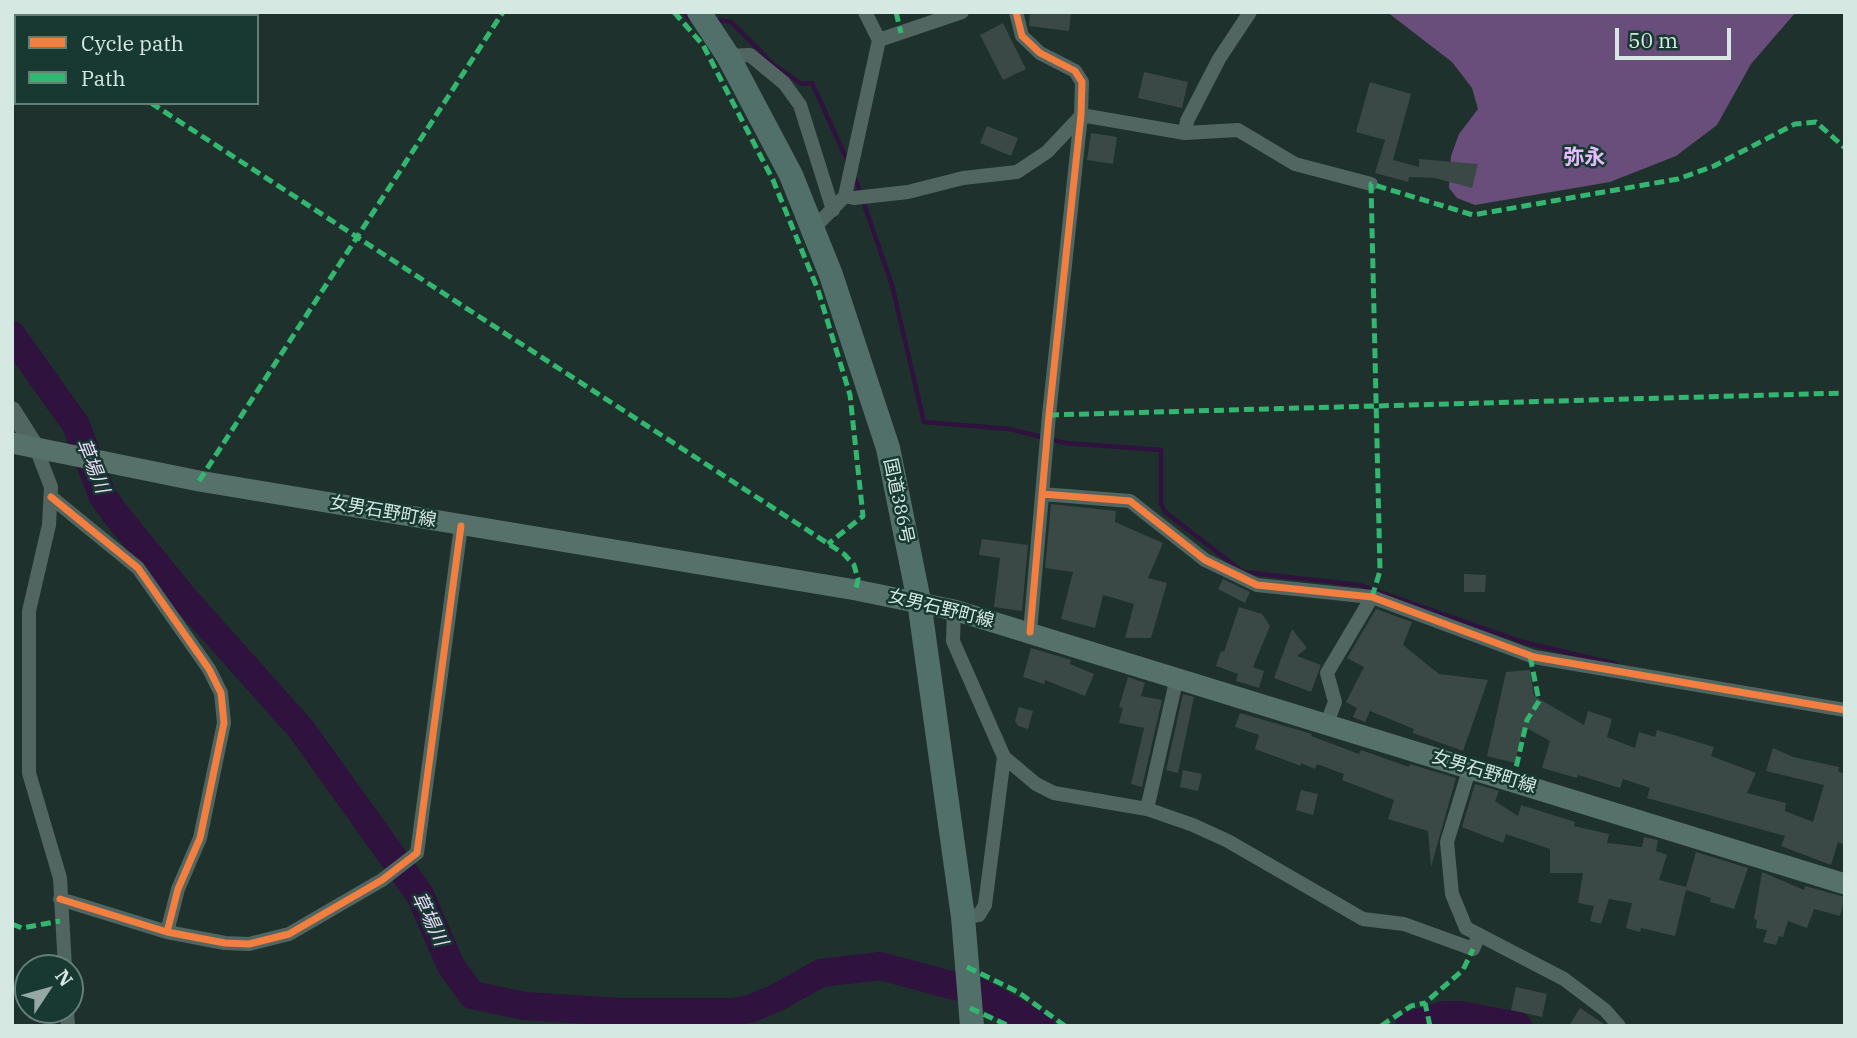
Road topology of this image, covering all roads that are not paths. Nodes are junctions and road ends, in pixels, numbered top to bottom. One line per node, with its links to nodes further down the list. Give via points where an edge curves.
1 (699, 12): 7 (highway, 国道386号)
2 (865, 12): 6 (street)
3 (962, 12): 6 (street)
4 (1016, 12): 8 (street, via 1022,36 1040,53 1075,71 1082,82)
5 (1251, 12): 9 (street, via 1219,59)
6 (879, 40): 11 (street)
7 (728, 56): 12 (street, via 750,55 785,83 800,105); 13 (highway, 国道386号, via 791,175)
8 (1082, 115): 9 (street); 11 (street, via 1047,152 1017,172 963,178 908,192); 17 (street)
9 (1185, 133): 10 (street, via 1238,130 1295,164)
10 (1371, 184)
11 (845, 196): 12 (street)
12 (833, 210): 13 (street)
13 (813, 229): 21 (highway, 国道386号, via 888,448)
14 (12, 410): 16 (street)
15 (12, 443): 16 (main road, 女男石野町線)
16 (43, 449): 18 (street); 19 (main road, 女男石野町線)
17 (1042, 494): 20 (street, via 1130,501 1205,560 1257,585); 23 (street)
18 (51, 497): 31 (street, via 29,611 29,773 60,878); 33 (street, via 138,568 221,693 224,723 200,838 178,889)
19 (461, 526): 21 (main road, 女男石野町線); 33 (street, via 417,853 382,880 289,934 248,944)
20 (1371, 597): 25 (street, via 1534,657); 26 (street, via 1327,673 1335,702)
21 (919, 601): 22 (main road, 女男石野町線); 32 (highway, 国道386号)
22 (954, 610): 23 (main road, 女男石野町線); 27 (street, via 955,649)
23 (1030, 632): 24 (main road, 女男石野町線)
24 (1177, 677): 26 (main road, 女男石野町線); 29 (street)
25 (1845, 710)
26 (1326, 723): 28 (main road, 女男石野町線)
27 (1004, 757): 29 (street, via 1054,793); 32 (street, via 985,905 979,915)
28 (1469, 767): 30 (main road, 女男石野町線); 34 (street, via 1447,842 1452,894 1466,928)
29 (1147, 809): 34 (street, via 1228,841 1363,919 1404,925 1474,948)
30 (1845, 884)
31 (60, 899): 33 (street); 35 (street)
32 (963, 917): 36 (highway, 国道386号)
33 (167, 932)
34 (1478, 937): 37 (street, via 1564,978)
35 (64, 954)
36 (971, 1017)
37 (1619, 1026)

